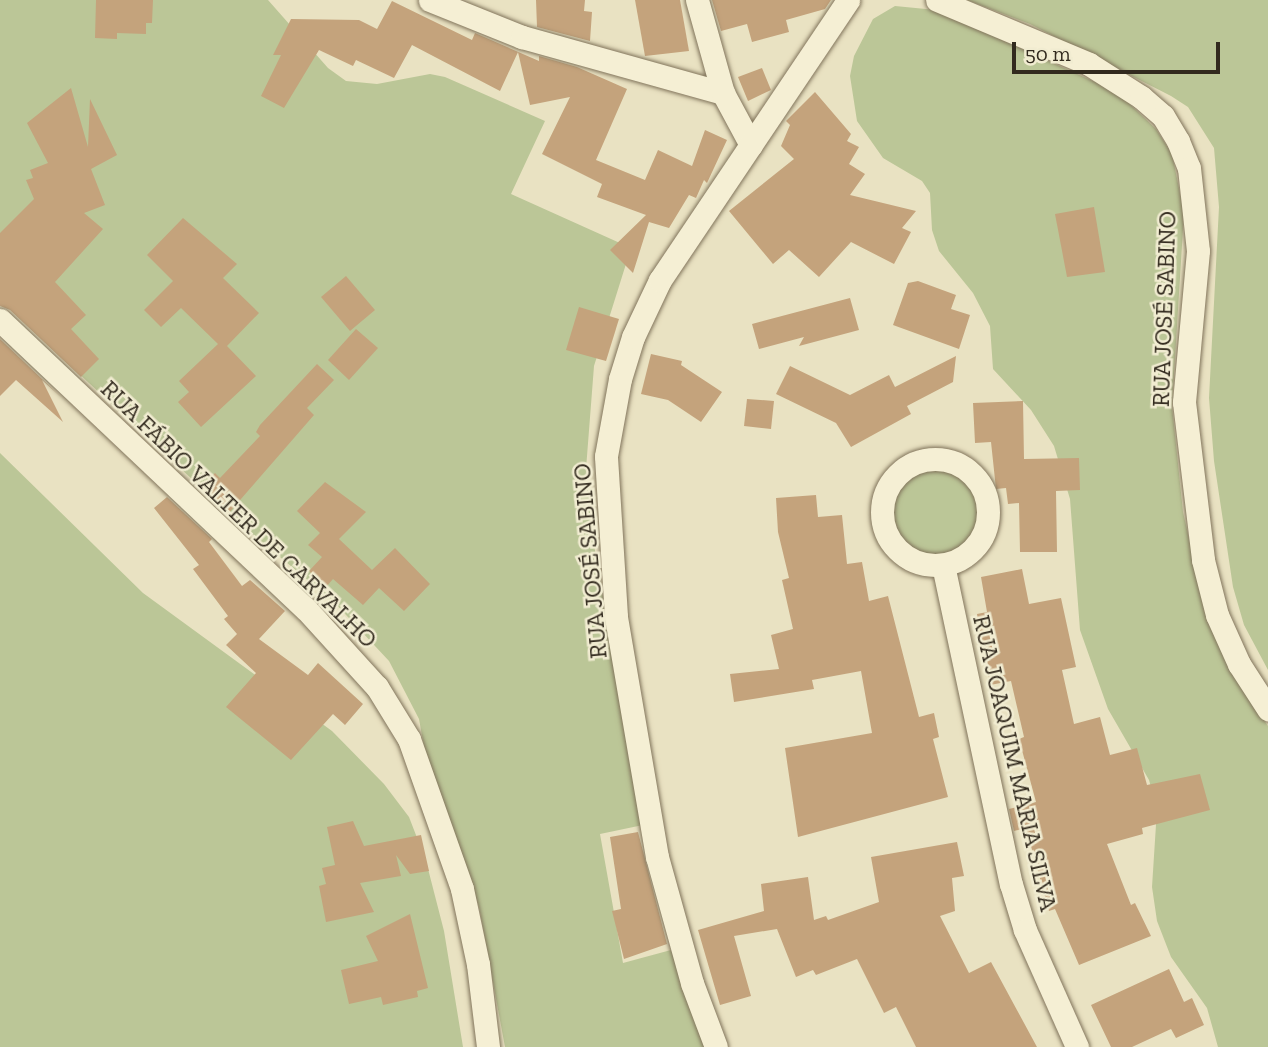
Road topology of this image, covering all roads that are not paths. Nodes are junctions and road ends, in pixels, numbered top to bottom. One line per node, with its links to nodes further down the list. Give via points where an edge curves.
1 (697, 0): 5 (street)
2 (848, 0): 6 (street, RUA JOSÉ SABINO)
3 (937, 0): 9 (street, RUA JOSÉ SABINO, via 1088,64 1141,97 1163,116 1178,141 1189,168 1196,226 1184,402 1203,560 1217,615 1239,664)
4 (441, 3): 5 (street, via 569,52)
5 (723, 93): 6 (street)
6 (751, 145): 11 (street, RUA JOSÉ SABINO, via 660,280 633,337 614,402 606,456 615,616 657,857 692,983)
7 (0, 320): 10 (street, RUA FÁBIO VALTER DE CARVALHO, via 305,608 377,687 410,739 462,889 478,964)
8 (943, 565): 8 (street, via 965,557 981,541 988,504 980,483 963,467 941,459 924,460 893,479 882,504 883,522 889,539 908,558); 12 (street, RUA JOAQUIM MARIA SILVA, via 1011,884 1025,930)
9 (1268, 709)
10 (488, 1047)
11 (716, 1047)
12 (1077, 1047)

